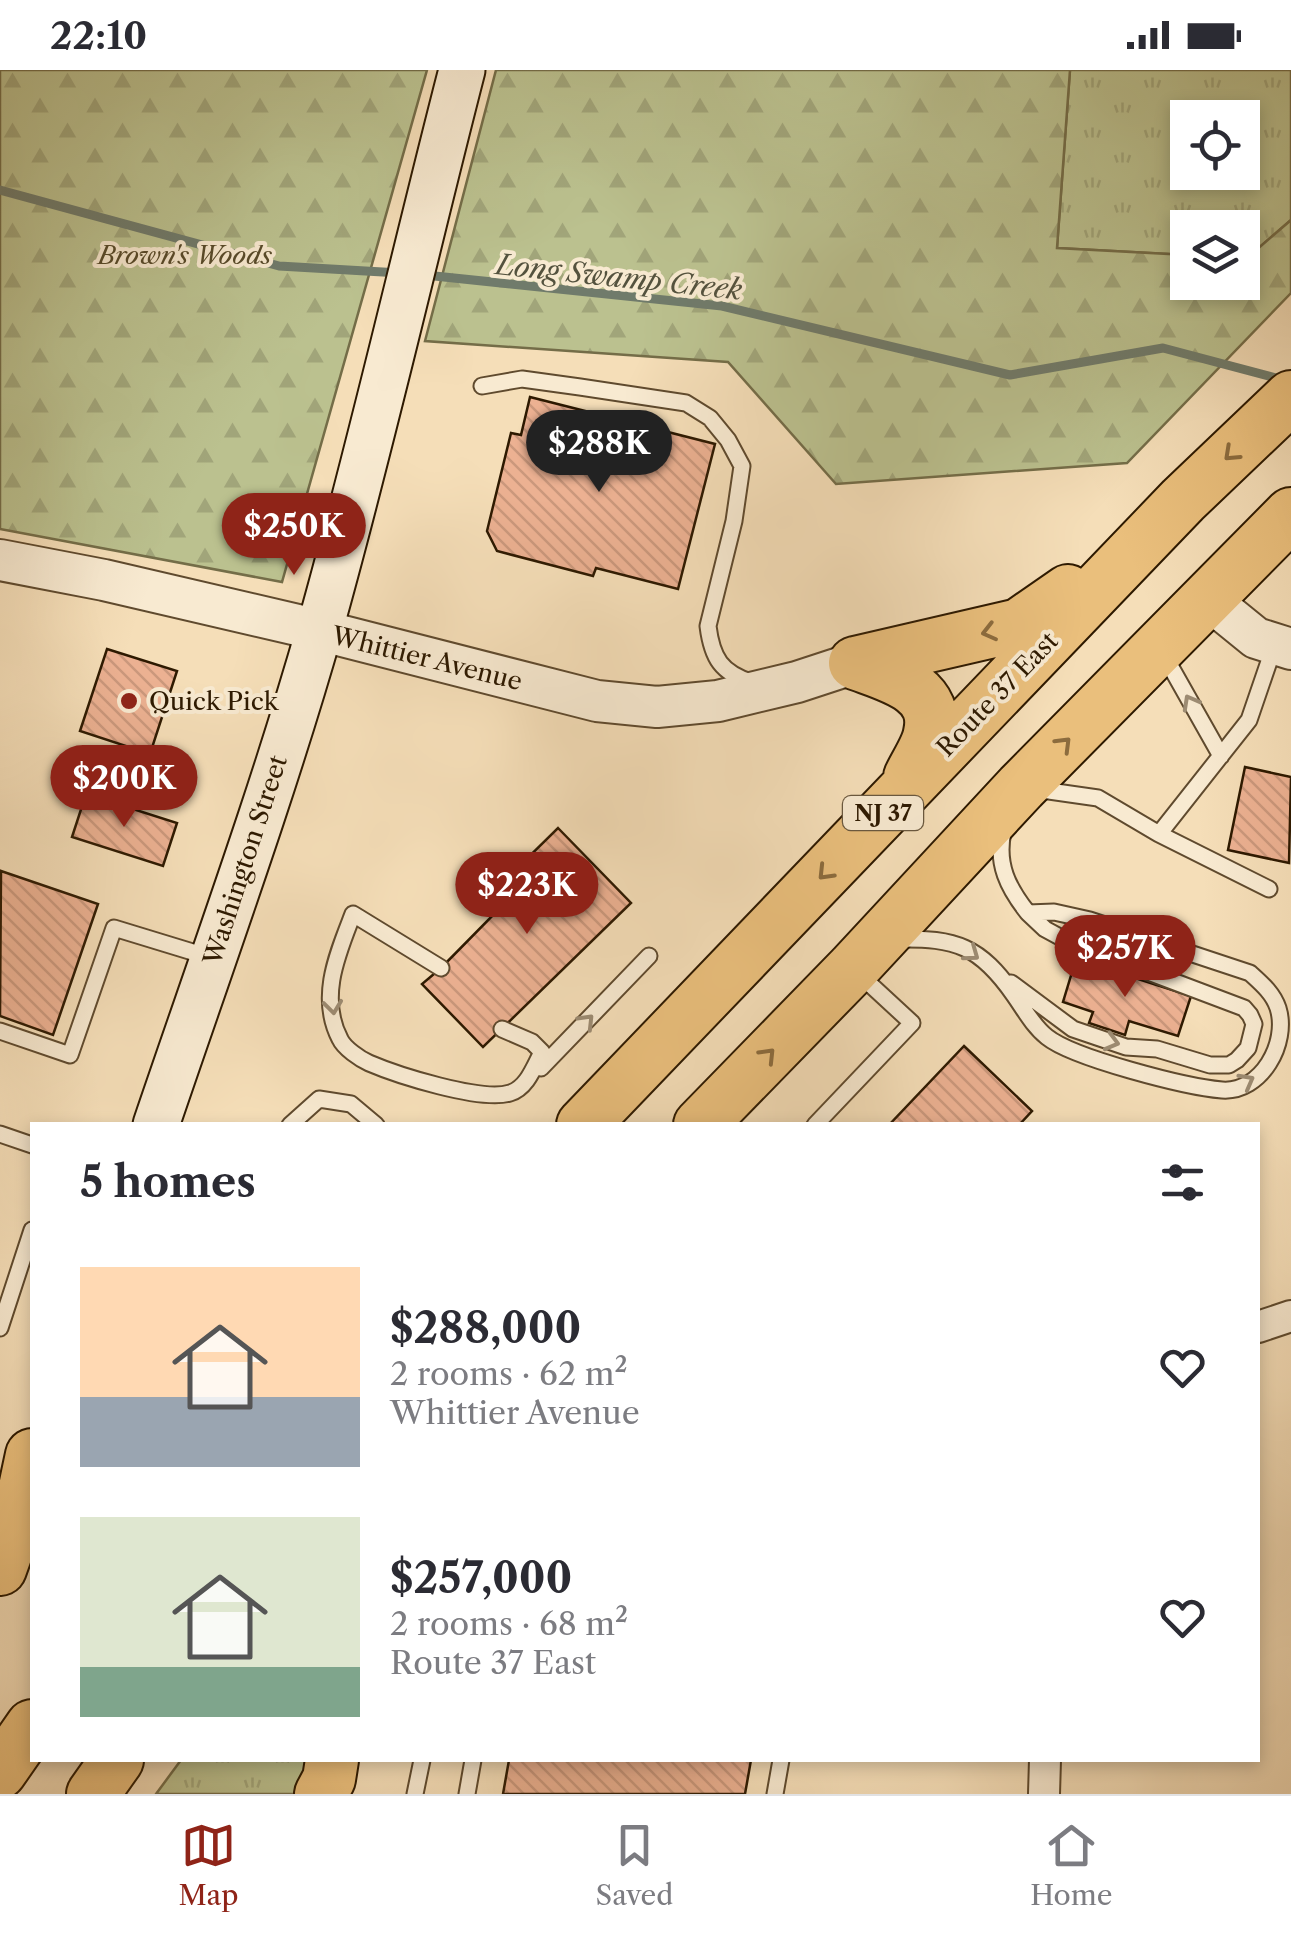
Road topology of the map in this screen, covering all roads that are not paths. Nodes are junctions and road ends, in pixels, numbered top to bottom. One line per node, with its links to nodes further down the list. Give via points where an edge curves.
1 (462, 70): 8 (main road, Washington Street)
2 (482, 386): 12 (lane, via 522,379 580,386 686,403 710,418 742,466 708,626 713,656 736,678)
3 (1285, 403): 4 (highway, Route 37 East / NJ 37, one-way to 4)
4 (1182, 500): 11 (highway, one-way to 11, via 1019,625); 15 (highway, Route 37 East / NJ 37)
5 (1291, 514): 7 (highway)
6 (0, 560): 8 (street, Whittier Avenue)
7 (1208, 599): 9 (street, via 1256,638); 10 (highway)
8 (319, 630): 12 (street, Whittier Avenue, via 597,702 657,708); 21 (main road, Washington Street)
9 (1283, 647): 13 (lane, via 1249,720)
10 (1160, 648): 13 (lane, one-way to 10); 14 (highway, one-way to 10)
11 (854, 663): 12 (street, Whittier Avenue); 15 (highway, via 917,690 929,708 930,732)
12 (771, 688)
13 (1220, 756): 16 (lane)
14 (1021, 787): 16 (lane, via 1098,798); 18 (lane, via 999,853 1013,895); 19 (highway)
15 (901, 794): 31 (highway, Route 37 East / NJ 37, one-way to 31)
16 (1160, 834): 17 (lane)
17 (1270, 889)
18 (1028, 913): 23 (lane, one-way to 18, via 1097,1039 1210,1065 1229,1065 1248,1048 1254,1024 1244,1008 1069,942); 23 (lane, one-way to 18, via 1049,1039 1134,1070 1226,1091 1255,1080 1277,1048 1279,1010 1250,973 1090,920)
19 (866, 954): 23 (lane, one-way to 23, via 934,938 962,944); 27 (highway, one-way to 19); 32 (lane, via 912,1023)
20 (649, 956): 26 (lane, one-way to 20)
21 (213, 958): 25 (lane, via 114,928 70,1055); 28 (main road, Washington Street)
22 (441, 968): 26 (lane, one-way to 26, via 353,914 332,969 330,1006 340,1042 366,1062 452,1088 486,1095)
23 (1000, 974)
24 (502, 1029): 26 (lane, via 542,1052)
25 (0, 1031)
26 (524, 1085)
27 (714, 1121)
28 (157, 1122)
29 (293, 1122): 30 (lane, via 319,1099 351,1104)
30 (372, 1122)
31 (586, 1122)
32 (818, 1122)
33 (0, 1134): 34 (lane)
34 (30, 1144)
35 (30, 1236): 38 (lane)
36 (1291, 1316): 37 (street)
37 (1260, 1326)
38 (0, 1328)
39 (30, 1474): 40 (highway)
40 (26, 1510): 41 (highway)
41 (0, 1569)
42 (30, 1729): 49 (highway)
43 (116, 1762): 50 (highway)
44 (332, 1762): 51 (highway)
45 (422, 1762): 52 (lane)
46 (473, 1762): 53 (lane)
47 (781, 1762): 54 (lane)
48 (1045, 1762): 55 (street)
49 (0, 1772)
50 (93, 1794)
51 (322, 1794)
52 (414, 1794)
53 (467, 1794)
54 (775, 1794)
55 (1044, 1794)

